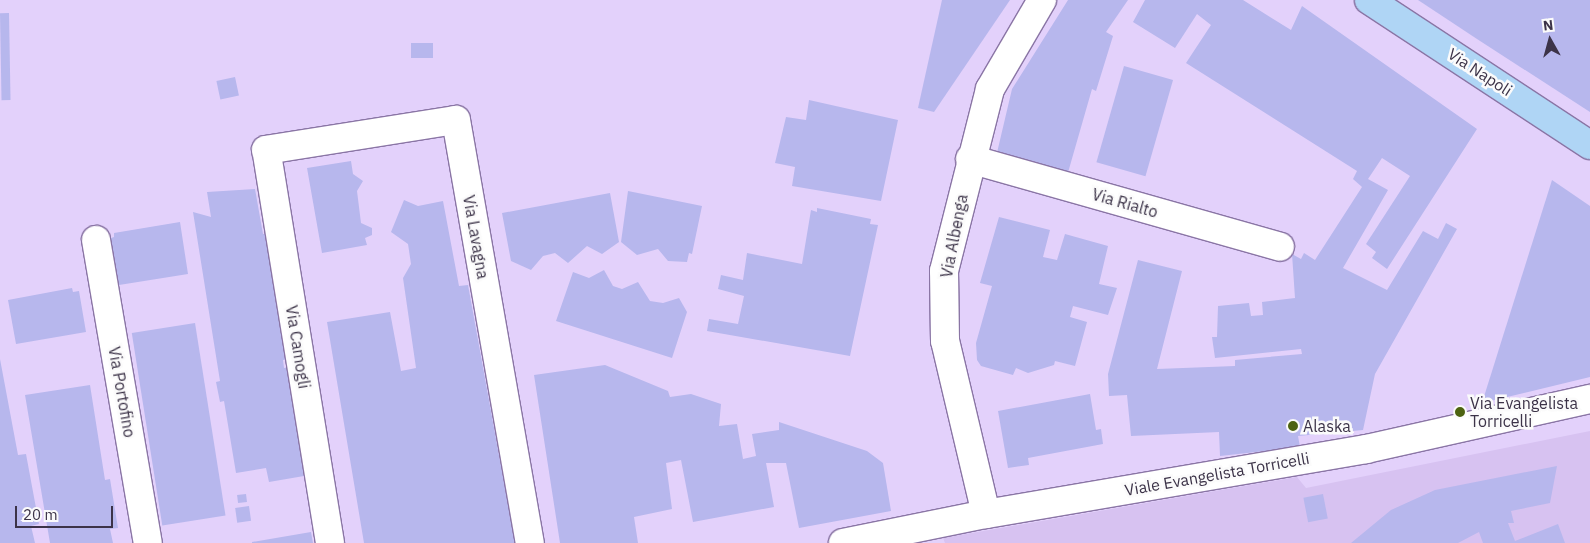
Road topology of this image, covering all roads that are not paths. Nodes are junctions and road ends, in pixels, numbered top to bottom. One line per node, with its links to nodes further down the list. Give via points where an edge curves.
1 (1042, 0): 5 (street, Via Albenga, via 990,89)
2 (1369, 0): 3 (main road, Via Napoli)
3 (1590, 145)
4 (266, 150): 11 (street, Via Camogli); 12 (street, Via Lavagna, via 456,120)
5 (970, 159): 7 (street, Via Rialto); 9 (street, Via Albenga, via 944,272 945,341)
6 (96, 240): 10 (street, Via Portofino)
7 (1280, 247)
8 (1590, 400): 9 (street, Viale Evangelista Torricelli, via 1366,449)
9 (986, 514): 13 (street, Viale Evangelista Torricelli)
10 (148, 543)
11 (330, 543)
12 (530, 543)
13 (843, 543)

